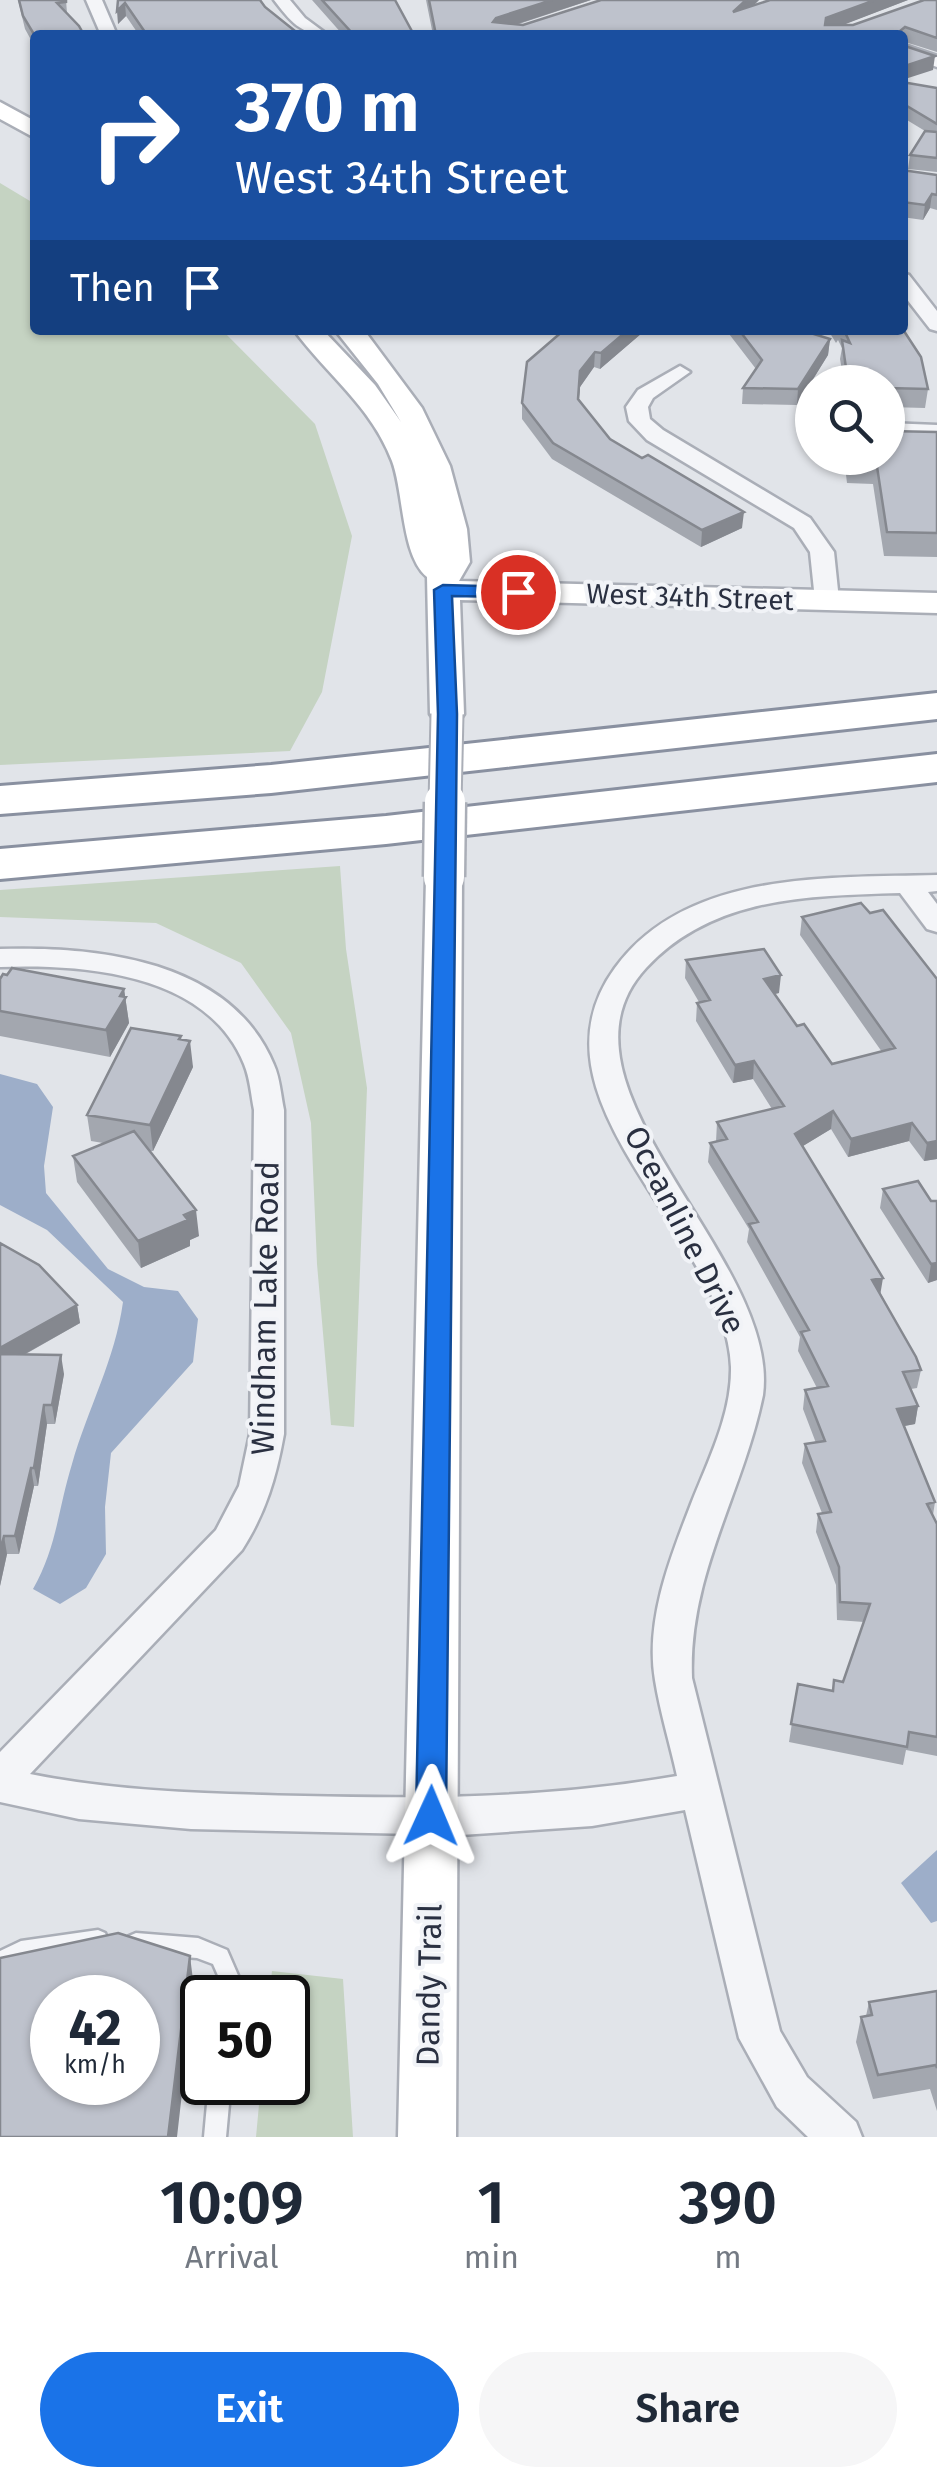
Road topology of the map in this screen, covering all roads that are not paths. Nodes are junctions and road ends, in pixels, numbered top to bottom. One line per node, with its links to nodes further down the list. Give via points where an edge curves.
1 (94, 0): 3 (street)
2 (282, 0): 4 (street)
3 (106, 30)
4 (313, 30)
5 (908, 51): 6 (street)
6 (937, 62)
7 (0, 109): 8 (main road)
8 (30, 128)
9 (0, 138): 10 (main road)
10 (30, 155)
11 (908, 288): 12 (street)
12 (937, 325)
13 (313, 335): 18 (main road, Dandy Trail, via 394,435 411,475 429,563)
14 (352, 335): 18 (main road, Dandy Trail, via 411,412 439,475 453,530 454,562)
15 (680, 372): 19 (street, via 645,394 640,420 802,523 822,552)
16 (905, 430): 17 (street)
17 (937, 431)
18 (443, 582): 19 (main road, West 34th Street); 30 (main road, Dandy Trail, bridge, via 447,714)
19 (827, 600): 20 (main road, West 34th Street)
20 (937, 603)
21 (937, 706): 23 (highway, via 271,779)
22 (937, 768): 24 (highway, via 386,830)
23 (0, 800)
24 (0, 864)
25 (922, 884): 26 (street); 29 (street, Oceanline Drive, via 773,893 691,918 632,964 602,1023 613,1093 734,1312 747,1354 744,1408 675,1606 670,1640)
26 (937, 923)
27 (0, 958): 28 (street, Windham Lake Road, via 74,956 152,973 195,993 230,1020 255,1054 268,1091 264,1460 246,1514 229,1540)
28 (0, 1781): 30 (street, via 79,1801 190,1811)
29 (698, 1790): 30 (street, via 592,1808); 36 (street, Oceanline Drive, via 760,2038 792,2092)
30 (431, 1816): 35 (main road, Dandy Trail)
31 (0, 1960): 32 (lane, via 88,1940 198,1948 220,1958)
32 (228, 1975)
33 (218, 2105): 34 (lane)
34 (215, 2137)
35 (427, 2137)
36 (840, 2137)

